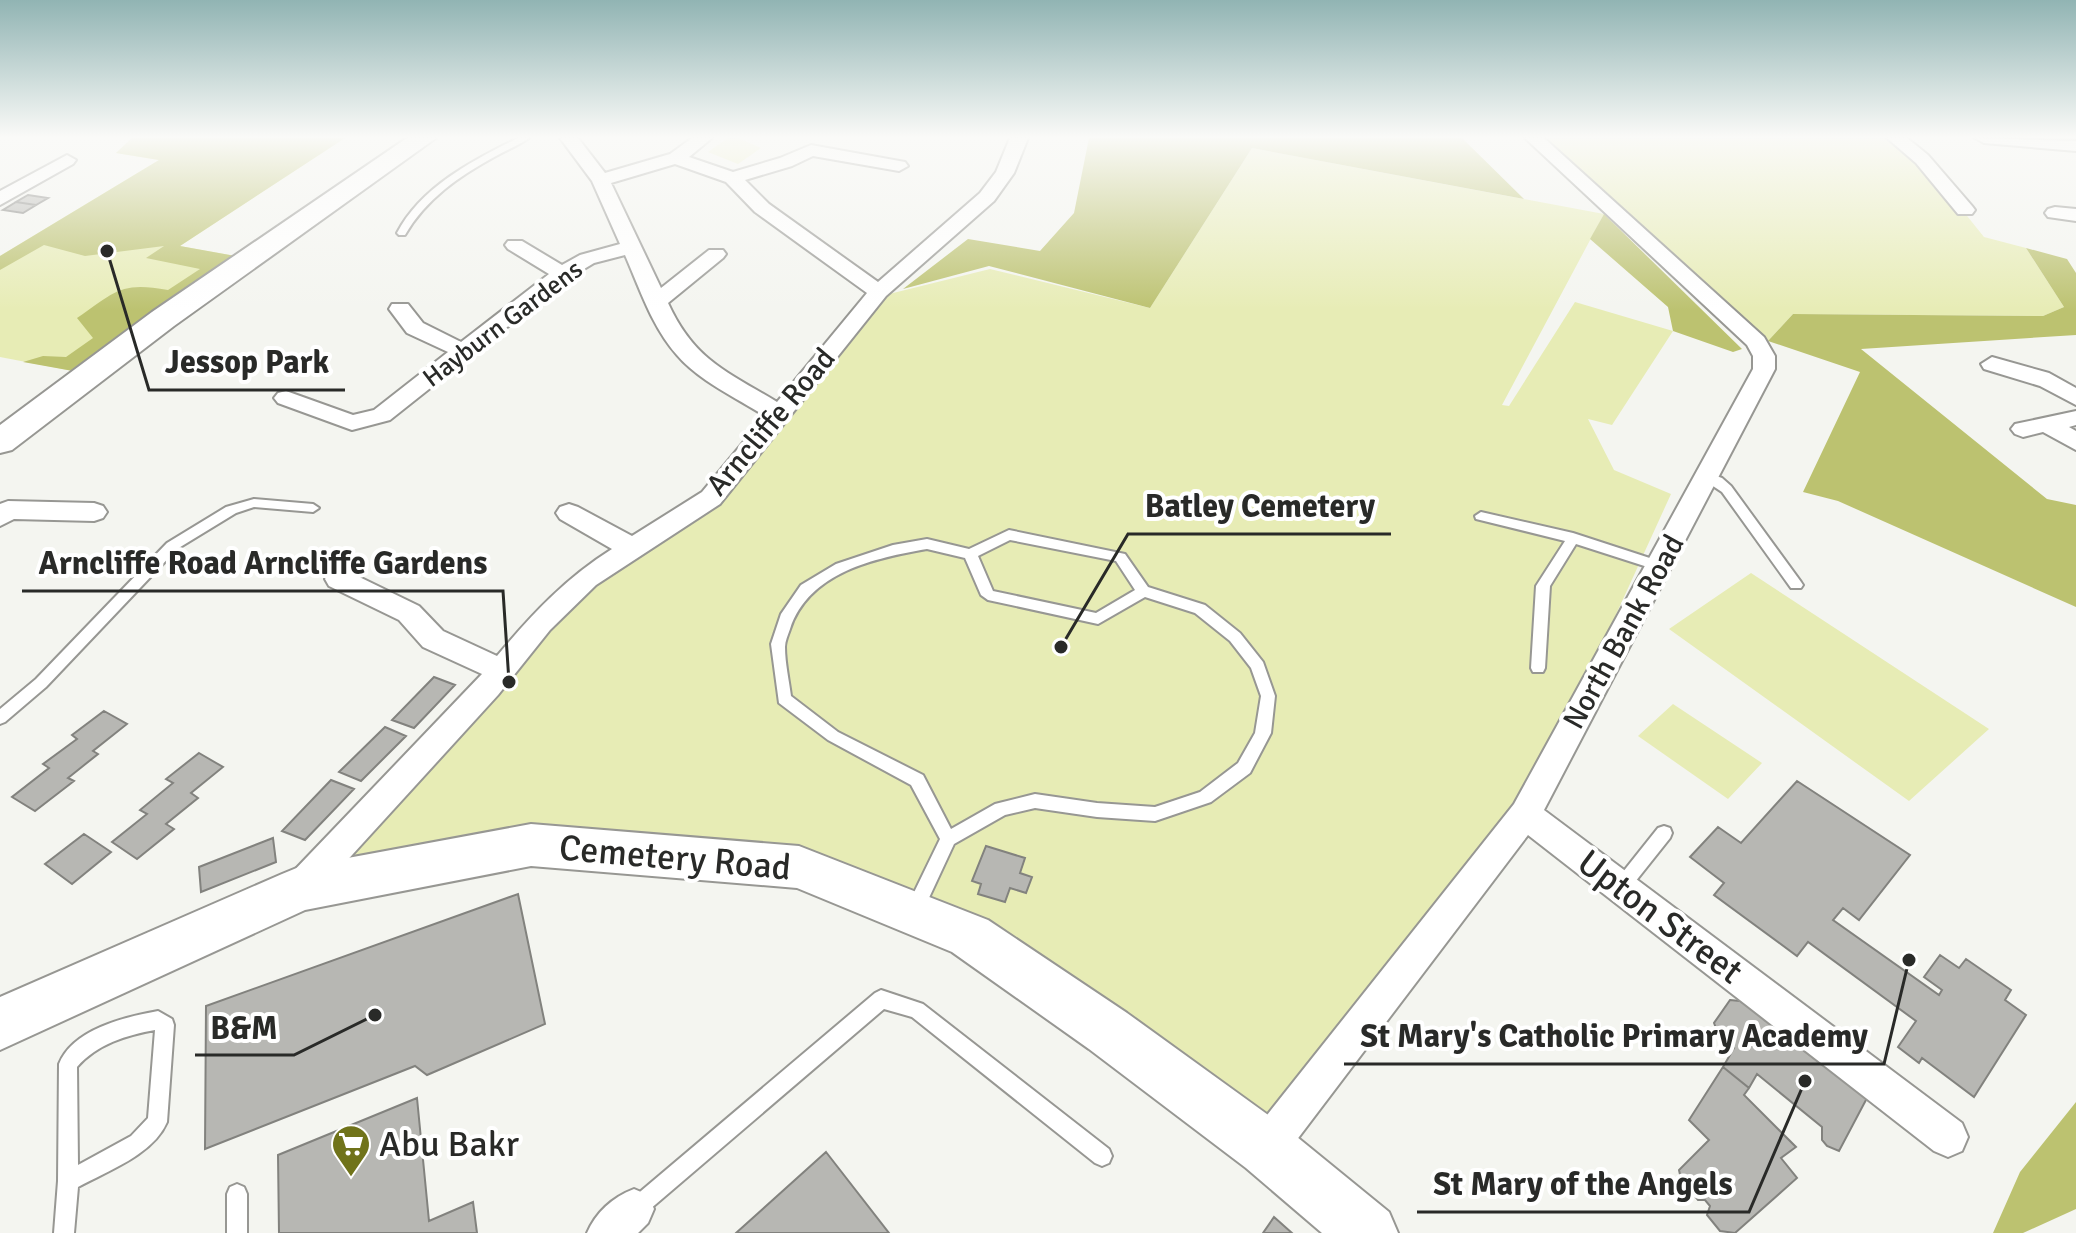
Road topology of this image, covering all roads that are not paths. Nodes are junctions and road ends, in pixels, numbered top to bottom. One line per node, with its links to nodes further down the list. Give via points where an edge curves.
1 (341, 196): 29 (street, via 163,319)
2 (434, 196): 11 (lane, via 415,209)
3 (608, 196): 13 (street)
4 (750, 196): 16 (street)
5 (988, 196): 16 (street, Arncliffe Road)
6 (1597, 196): 31 (street, North Bank Road, via 1756,342 1764,356 1761,378)
7 (1953, 196): 8 (street)
8 (1965, 210)
9 (2055, 213): 10 (street)
10 (2076, 215)
11 (402, 233)
12 (515, 245): 15 (street)
13 (630, 247): 15 (street, Hayburn Gardens, via 587,259); 17 (street)
14 (716, 254): 17 (street)
15 (562, 274): 19 (street, Hayburn Gardens)
16 (879, 292): 23 (street, Arncliffe Road)
17 (658, 301): 23 (street, via 669,329 700,365)
18 (400, 309): 19 (street, via 415,328)
19 (465, 352): 24 (street, Hayburn Gardens)
20 (1992, 364): 22 (street, via 2007,374 2047,381)
21 (286, 398): 24 (street, via 352,423)
22 (2076, 398)
23 (778, 413): 38 (street, Arncliffe Road, via 711,498)
24 (382, 415): 27 (street, Hayburn Gardens)
25 (2076, 418): 26 (street)
26 (2048, 425): 28 (street); 30 (street)
27 (406, 426)
28 (2023, 429)
29 (0, 442)
30 (2076, 442)
31 (1708, 477): 40 (street, North Bank Road); 42 (lane, via 1729,490)
32 (313, 508): 46 (lane, via 254,503 231,510 172,546 41,683)
33 (94, 512): 36 (street, via 8,510)
34 (569, 513): 38 (street)
35 (1481, 516): 37 (lane)
36 (0, 517)
37 (1573, 538): 40 (lane); 44 (lane, via 1543,586)
38 (634, 549): 45 (street, Arncliffe Road, via 586,578)
39 (970, 554): 43 (lane, via 1009,535 1120,557); 43 (lane, via 988,595 1098,619); 49 (lane, via 927,544 841,567 806,589 788,614 778,644 784,699 833,736 917,780)
40 (1660, 566): 47 (street, North Bank Road)
41 (339, 579): 45 (street, via 409,613 433,639)
42 (1796, 585)
43 (1143, 591): 49 (lane, via 1200,609 1235,637 1258,666 1268,696 1263,733 1244,768 1205,797 1155,814 1035,801 1001,809)
44 (1538, 668)
45 (501, 670): 51 (street, Arncliffe Road)
46 (0, 718)
47 (1525, 814): 50 (street, Upton Street); 55 (street, North Bank Road)
48 (1664, 833): 50 (lane)
49 (948, 839): 52 (lane)
50 (1621, 888): 54 (street, Upton Street)
51 (299, 889): 52 (street, Cemetery Road, via 531,845 799,867); 53 (street, Cemetery Road)
52 (913, 913): 55 (street, Cemetery Road, via 970,936)
53 (0, 1024)
54 (1948, 1137)
55 (1266, 1148): 62 (street, Cemetery Road)
56 (1102, 1156): 59 (lane, via 917,1010 881,999)
57 (68, 1181): 57 (lane, via 138,1143 157,1122 165,1025 158,1020 86,1044 68,1064); 60 (lane)
58 (237, 1194): 61 (lane)
59 (621, 1221)
60 (64, 1233)
61 (237, 1233)
62 (1368, 1233)

